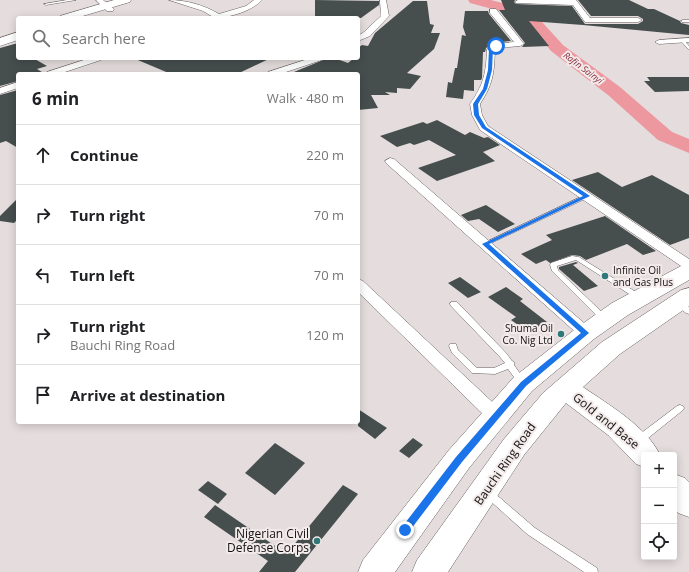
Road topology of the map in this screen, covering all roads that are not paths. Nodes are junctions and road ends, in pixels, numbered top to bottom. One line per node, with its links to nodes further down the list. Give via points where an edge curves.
1 (74, 0): 9 (lane)
2 (126, 0): 10 (main road)
3 (139, 0): 10 (main road)
4 (172, 0): 14 (street, via 206,9)
5 (260, 0): 15 (street)
6 (383, 0): 22 (street, via 385,16)
7 (574, 1): 8 (street); 16 (street, via 588,20)
8 (518, 2)
9 (46, 4)
10 (105, 5): 12 (main road); 13 (main road)
11 (493, 11): 33 (street, via 520,44 496,46 491,49 490,70 485,89 475,104 477,115 484,128)
12 (70, 16)
13 (82, 16)
14 (215, 16)
15 (223, 16)
16 (638, 20)
17 (683, 21): 18 (lane)
18 (689, 21)
19 (16, 32): 21 (main road)
20 (16, 36): 21 (main road)
21 (1, 37)
22 (360, 38)
23 (685, 40): 24 (street); 25 (lane)
24 (659, 42)
25 (689, 49)
26 (92, 60): 28 (street)
27 (312, 60): 29 (street)
28 (56, 72)
29 (277, 72)
30 (16, 86): 31 (street)
31 (0, 91)
32 (390, 161): 34 (street)
33 (587, 196): 34 (lane); 35 (street)
34 (485, 244): 41 (street)
35 (689, 265)
36 (689, 271): 38 (main road)
37 (360, 286): 46 (street)
38 (640, 297): 41 (main road); 41 (lane, via 576,258 553,265 554,271)
39 (685, 303): 44 (main road, Bauchi Ring Road, via 611,348)
40 (454, 304): 43 (lane)
41 (596, 326): 43 (main road)
42 (453, 346): 43 (lane, via 475,371)
43 (517, 374): 46 (main road)
44 (565, 388): 47 (main road, Gold and Base); 49 (main road, Bauchi Ring Road, via 514,447)
45 (680, 408): 47 (lane)
46 (496, 417): 51 (main road, via 459,459)
47 (641, 449)
48 (675, 488): 50 (main road)
49 (485, 491): 52 (main road, Bauchi Ring Road); 53 (lane, via 531,530)
50 (689, 503)
51 (375, 572)
52 (429, 572)
53 (593, 572)

